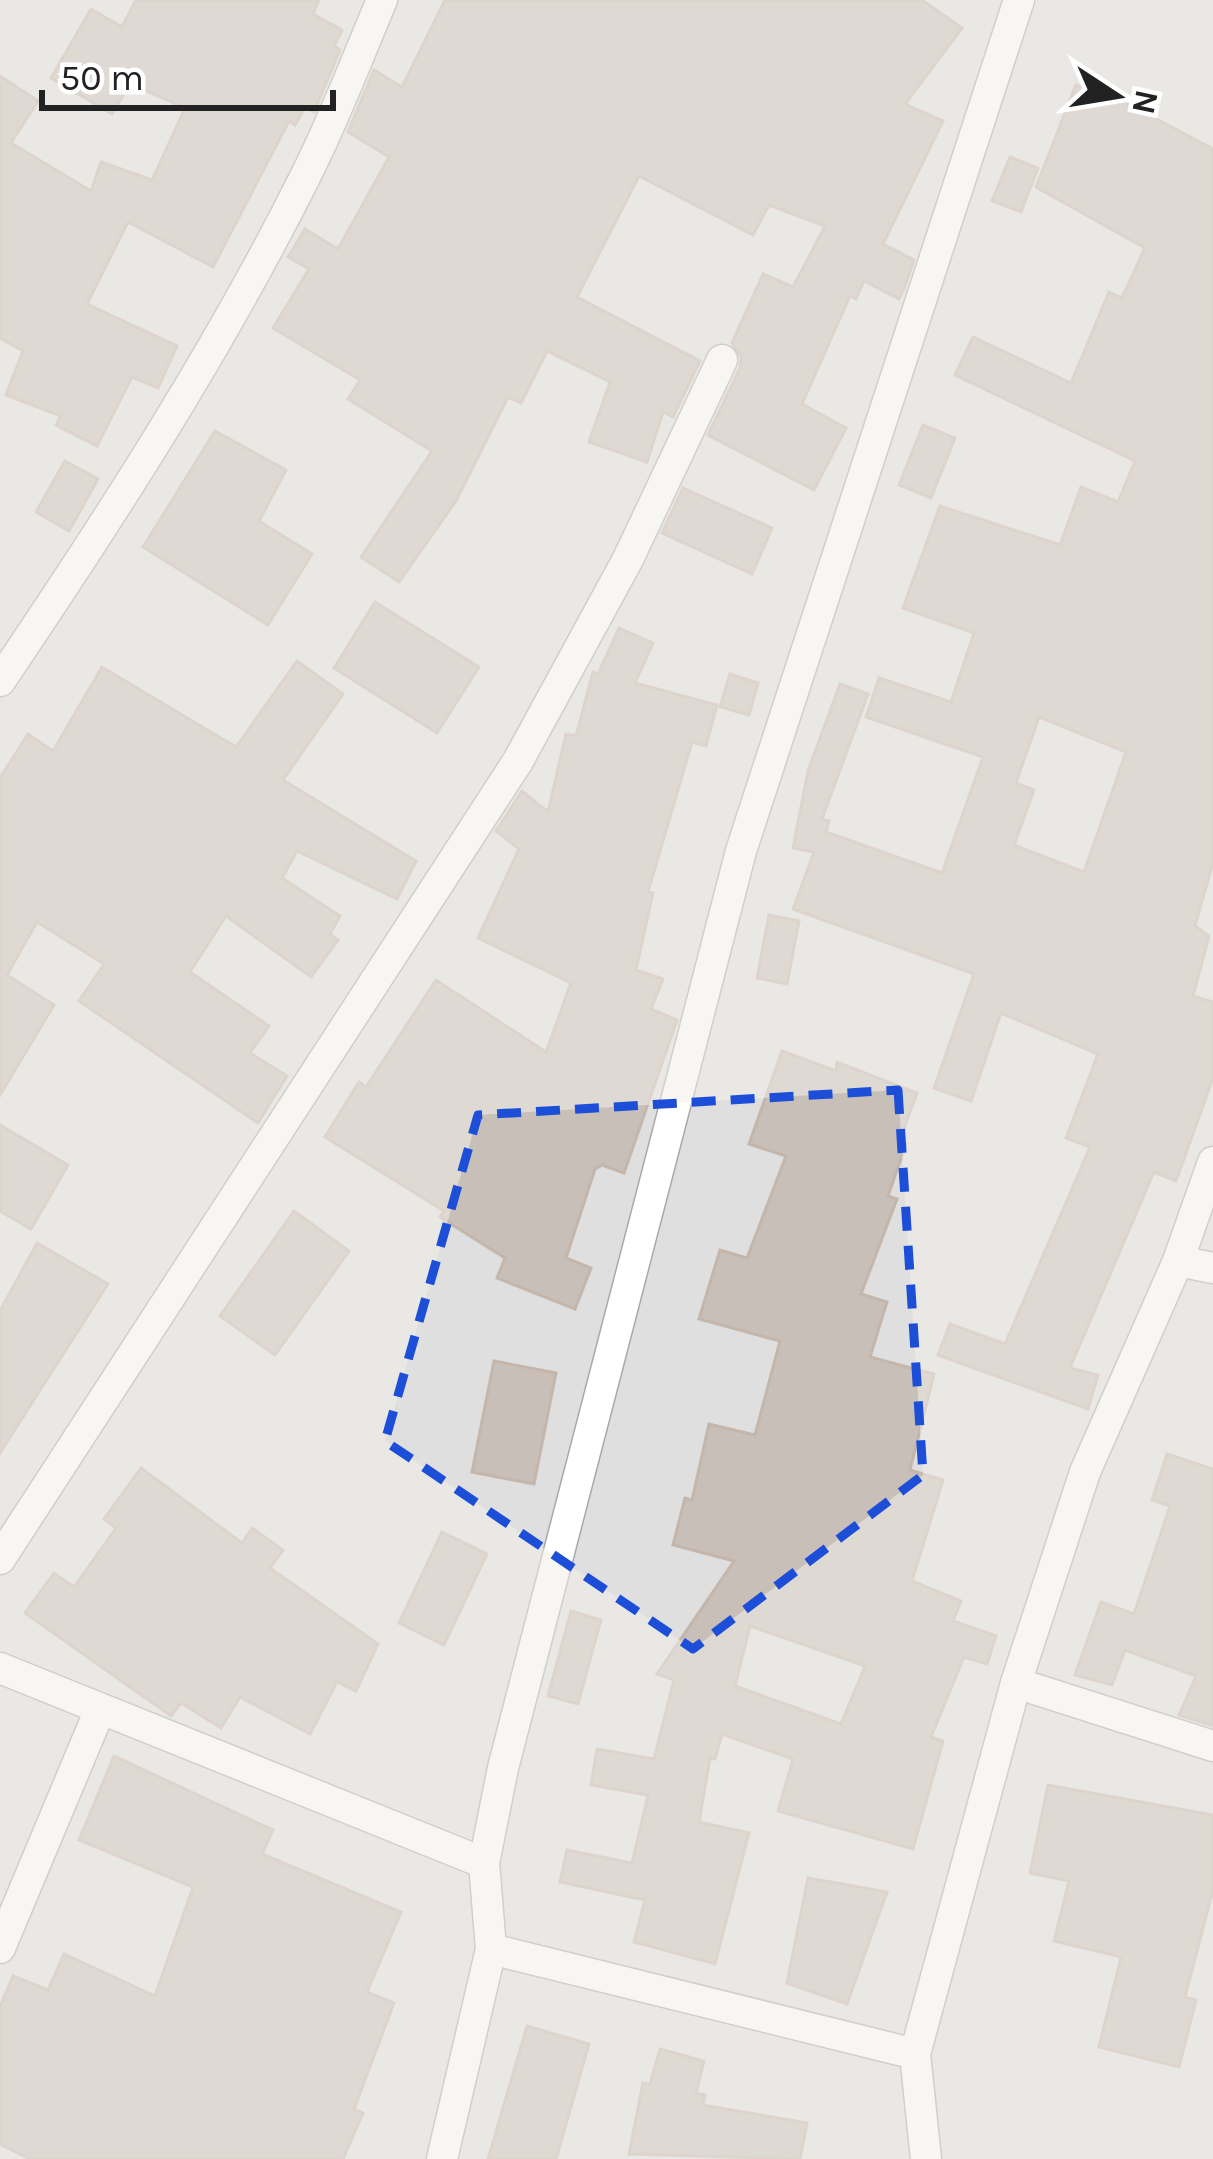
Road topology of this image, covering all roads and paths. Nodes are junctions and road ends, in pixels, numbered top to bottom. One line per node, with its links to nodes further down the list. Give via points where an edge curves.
1 (382, 0): 4 (street, via 307,174 224,329)
2 (1019, 0): 13 (street, via 741,851)
3 (722, 360): 8 (street, via 628,559 518,761)
4 (0, 681)
5 (1213, 1162): 6 (street)
6 (1178, 1261): 7 (street); 10 (street, via 1085,1472)
7 (1213, 1268)
8 (0, 1559)
9 (0, 1668): 11 (street)
10 (1016, 1683): 12 (street); 16 (street)
11 (100, 1712): 13 (street); 14 (street)
12 (1213, 1746)
13 (484, 1863): 15 (street)
14 (0, 1948)
15 (491, 1949): 16 (street); 17 (street)
16 (915, 2054): 18 (street)
17 (442, 2159)
18 (926, 2159)

